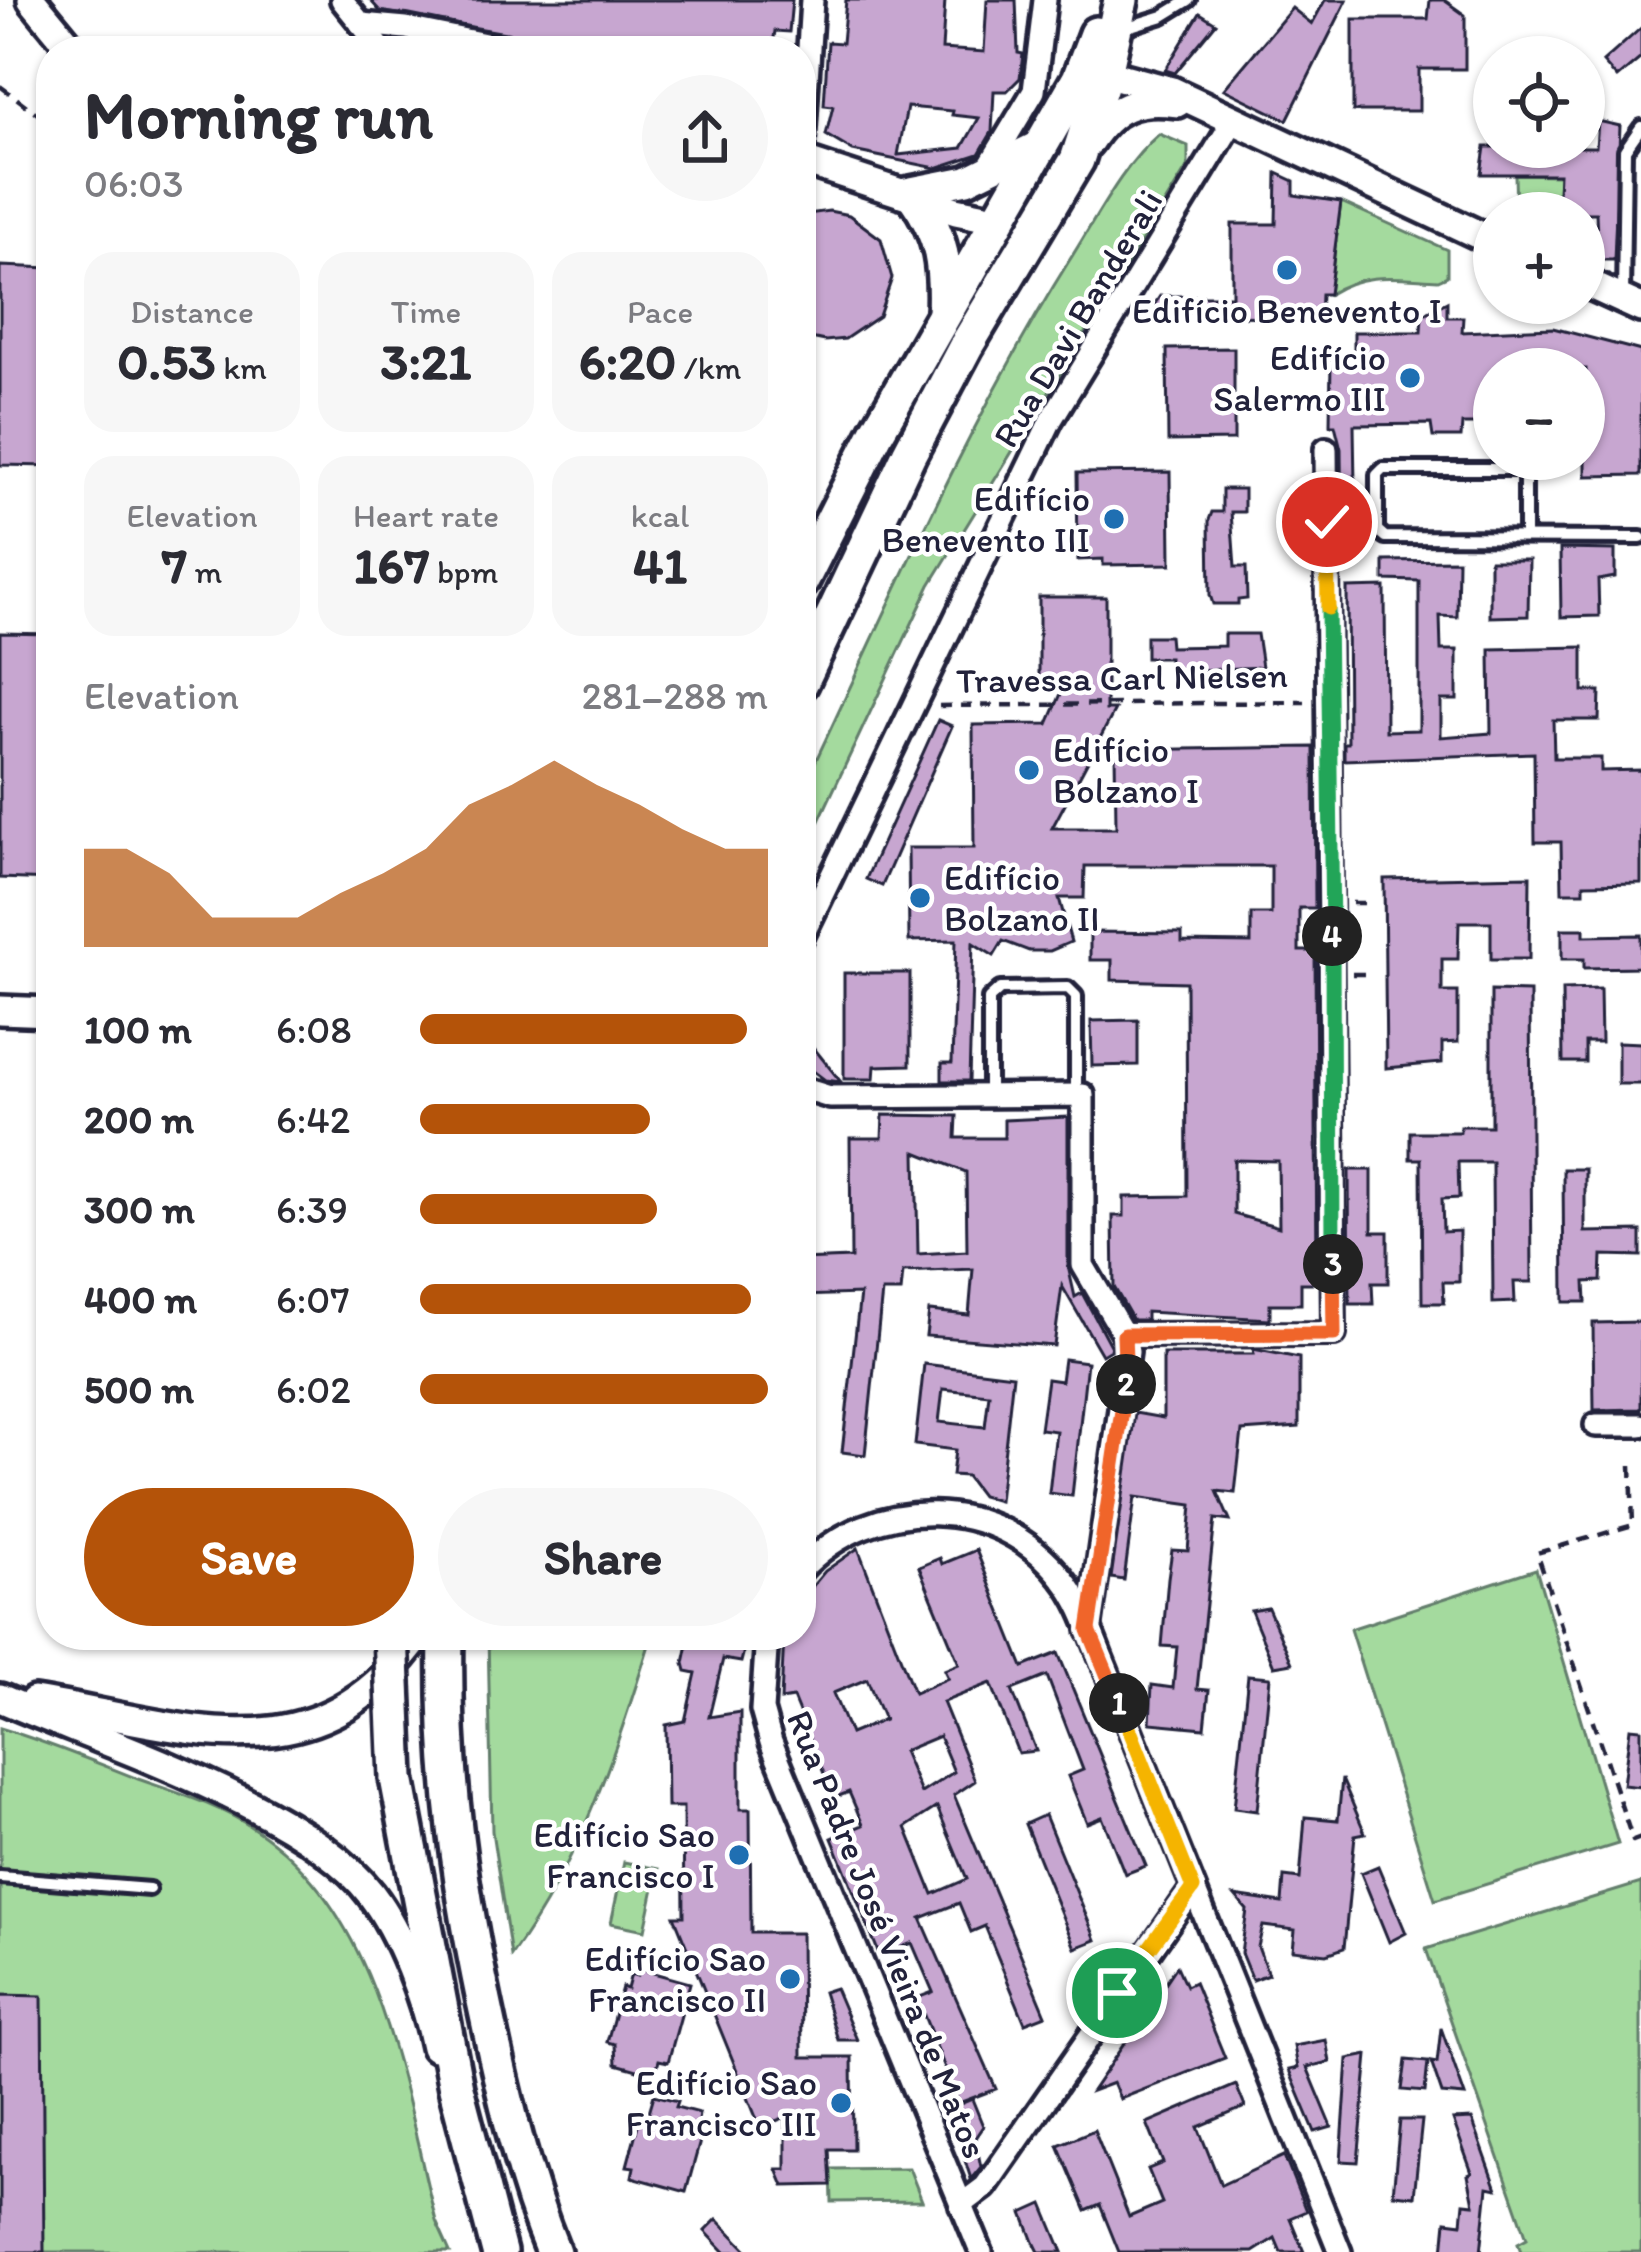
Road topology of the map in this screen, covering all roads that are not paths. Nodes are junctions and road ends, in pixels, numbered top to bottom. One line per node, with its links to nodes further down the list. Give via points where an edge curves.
1 (32, 0): 8 (street)
2 (342, 0): 7 (street)
3 (812, 0): 11 (street)
4 (1046, 0): 19 (street, via 1034,91)
5 (1189, 0): 6 (lane, via 1163,16)
6 (1116, 10): 12 (main road)
7 (361, 24): 9 (street); 10 (street)
8 (62, 36)
9 (371, 36)
10 (446, 36)
11 (810, 36)
12 (1092, 76): 13 (street, via 1145,81); 16 (main road); 17 (main road)
13 (1204, 110): 14 (street); 17 (street, via 1128,104 1100,125)
14 (1232, 123): 23 (street); 31 (street, Rua Davi Banderali, via 1051,420)
15 (1641, 127): 24 (lane, via 1624,150)
16 (1040, 144): 19 (street); 22 (main road)
17 (1077, 160): 21 (main road)
18 (816, 165): 20 (street)
19 (986, 172): 20 (street)
20 (909, 195): 22 (street); 25 (main road, via 943,248)
21 (1055, 199): 22 (main road); 30 (main road, via 966,346)
22 (1000, 220): 25 (main road)
23 (1473, 232)
24 (1632, 304)
25 (944, 317): 29 (main road)
26 (1326, 449): 37 (street, via 1334,1334)
27 (1525, 537): 27 (lane, via 1520,469 1376,475 1377,530 1385,537); 28 (lane)
28 (1641, 538)
29 (816, 552)
30 (816, 650)
31 (816, 909)
32 (0, 1010): 33 (street)
33 (36, 1011)
34 (816, 1093): 36 (street)
35 (1080, 1095): 36 (street); 36 (lane, via 1076,996 1068,988 1000,989 989,998); 37 (street, via 1083,1264)
36 (989, 1096)
37 (1124, 1335): 41 (street, via 1124,1403)
38 (1596, 1425): 39 (street)
39 (1641, 1425)
40 (816, 1554): 41 (street, via 876,1520 965,1515 1036,1551 1065,1581)
41 (1089, 1630): 48 (street)
42 (399, 1650): 46 (street, via 365,1696 342,1711 257,1734)
43 (405, 1650): 50 (main road, bridge, via 397,1778)
44 (446, 1650): 53 (main road, via 455,1859 502,2086)
45 (766, 1650): 51 (street, Rua Padre José Vieira de Matos, via 762,1710 771,1742)
46 (0, 1696): 50 (street, via 299,1831 372,1895)
47 (0, 1877): 49 (lane)
48 (1193, 1888): 51 (street, via 986,2187); 55 (street)
49 (149, 1889)
50 (424, 1983): 52 (main road)
51 (961, 2205): 54 (street, Rua Padre José Vieira de Matos)
52 (499, 2252)
53 (553, 2252)
54 (981, 2252)
55 (1340, 2252)

